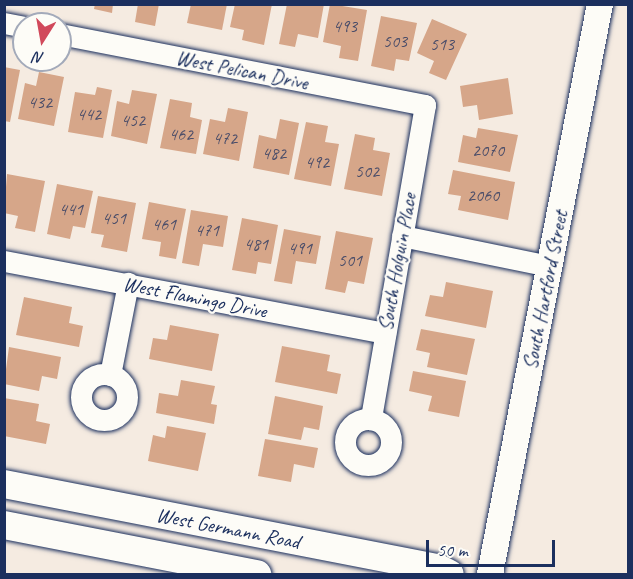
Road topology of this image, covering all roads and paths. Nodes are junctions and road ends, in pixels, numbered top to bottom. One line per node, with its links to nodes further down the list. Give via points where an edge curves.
1 (600, 4): 6 (street, South Hartford Street)
2 (72, 36): 3 (street, West Pelican Drive)
3 (425, 105): 4 (street, South Holguin Place)
4 (402, 236): 6 (street); 8 (street, South Holguin Place)
5 (4, 261): 7 (street, West Flamingo Drive)
6 (550, 266): 15 (street, South Hartford Street)
7 (128, 283): 8 (street, West Flamingo Drive); 9 (street)
8 (385, 333): 10 (street, South Holguin Place)
9 (110, 375)
10 (371, 419)
11 (4, 484): 14 (main road, West Germann Road, via 438,568)
12 (4, 525): 13 (main road, West Germann Road)
13 (257, 574)
14 (450, 574)
15 (490, 574)

